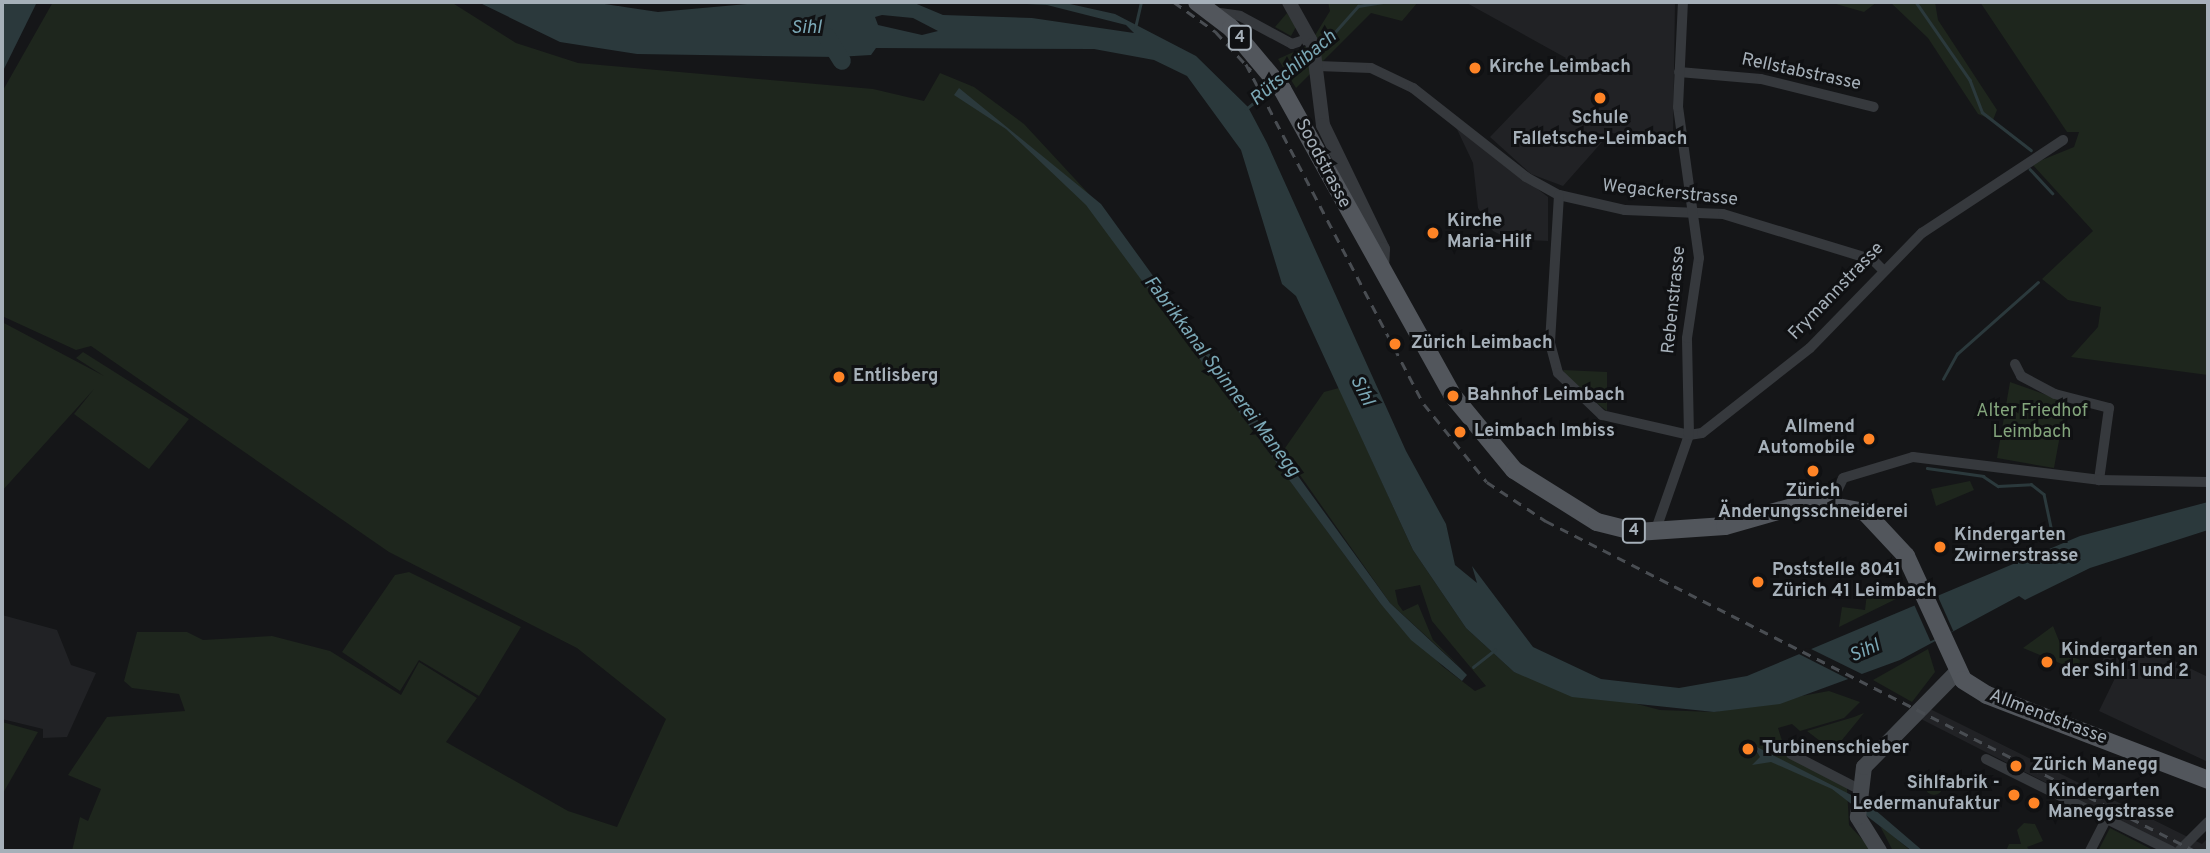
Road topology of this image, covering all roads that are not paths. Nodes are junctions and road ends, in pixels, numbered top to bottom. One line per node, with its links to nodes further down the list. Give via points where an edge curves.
1 (1289, 2): 4 (street)
2 (1683, 2): 5 (street, Rebenstrasse)
3 (1205, 7): 4 (street, Wegackerstrasse, via 1240,16); 11 (main road, Soodstrasse / 4, via 1279,86)
4 (1315, 52): 8 (street, Wegackerstrasse, via 1371,68 1413,88 1526,177); 11 (street, via 1323,125 1382,249)
5 (1679, 72): 6 (street, Rellstabstrasse, via 1761,79); 9 (street, Rebenstrasse, via 1680,133)
6 (1874, 107)
7 (2063, 140): 10 (street, Frymannstrasse, via 1922,233)
8 (1559, 195): 9 (street, Wegackerstrasse, via 1625,210); 13 (street, via 1550,343 1558,373 1602,415)
9 (1695, 211): 10 (street, Wegackerstrasse, via 1789,231 1873,260); 13 (street, Rebenstrasse, via 1699,258 1687,338)
10 (1882, 269): 13 (street, Frymannstrasse, via 1811,348 1702,433)
11 (1381, 271): 17 (main road, 4, via 1490,447 1541,490 1597,522)
12 (2015, 364): 14 (street, via 2021,376 2055,394 2109,408)
13 (1689, 435): 17 (street)
14 (2099, 480): 15 (street); 16 (street, via 1913,457 1843,478)
15 (2208, 482)
16 (1832, 501): 17 (main road, 4, via 1725,526); 18 (main road, via 1878,520 1922,591)
17 (1655, 532)
18 (1956, 673): 21 (main road, Allmendstrasse, via 1987,695); 22 (main road, via 1872,754)
19 (1791, 754): 22 (street)
20 (1986, 759): 23 (street)
21 (2208, 780)
22 (1857, 797): 26 (main road)
23 (2106, 819): 25 (street); 27 (street)
24 (2208, 822): 28 (street)
25 (2165, 850)
26 (1879, 851)
27 (2090, 851)
28 (2179, 851)

